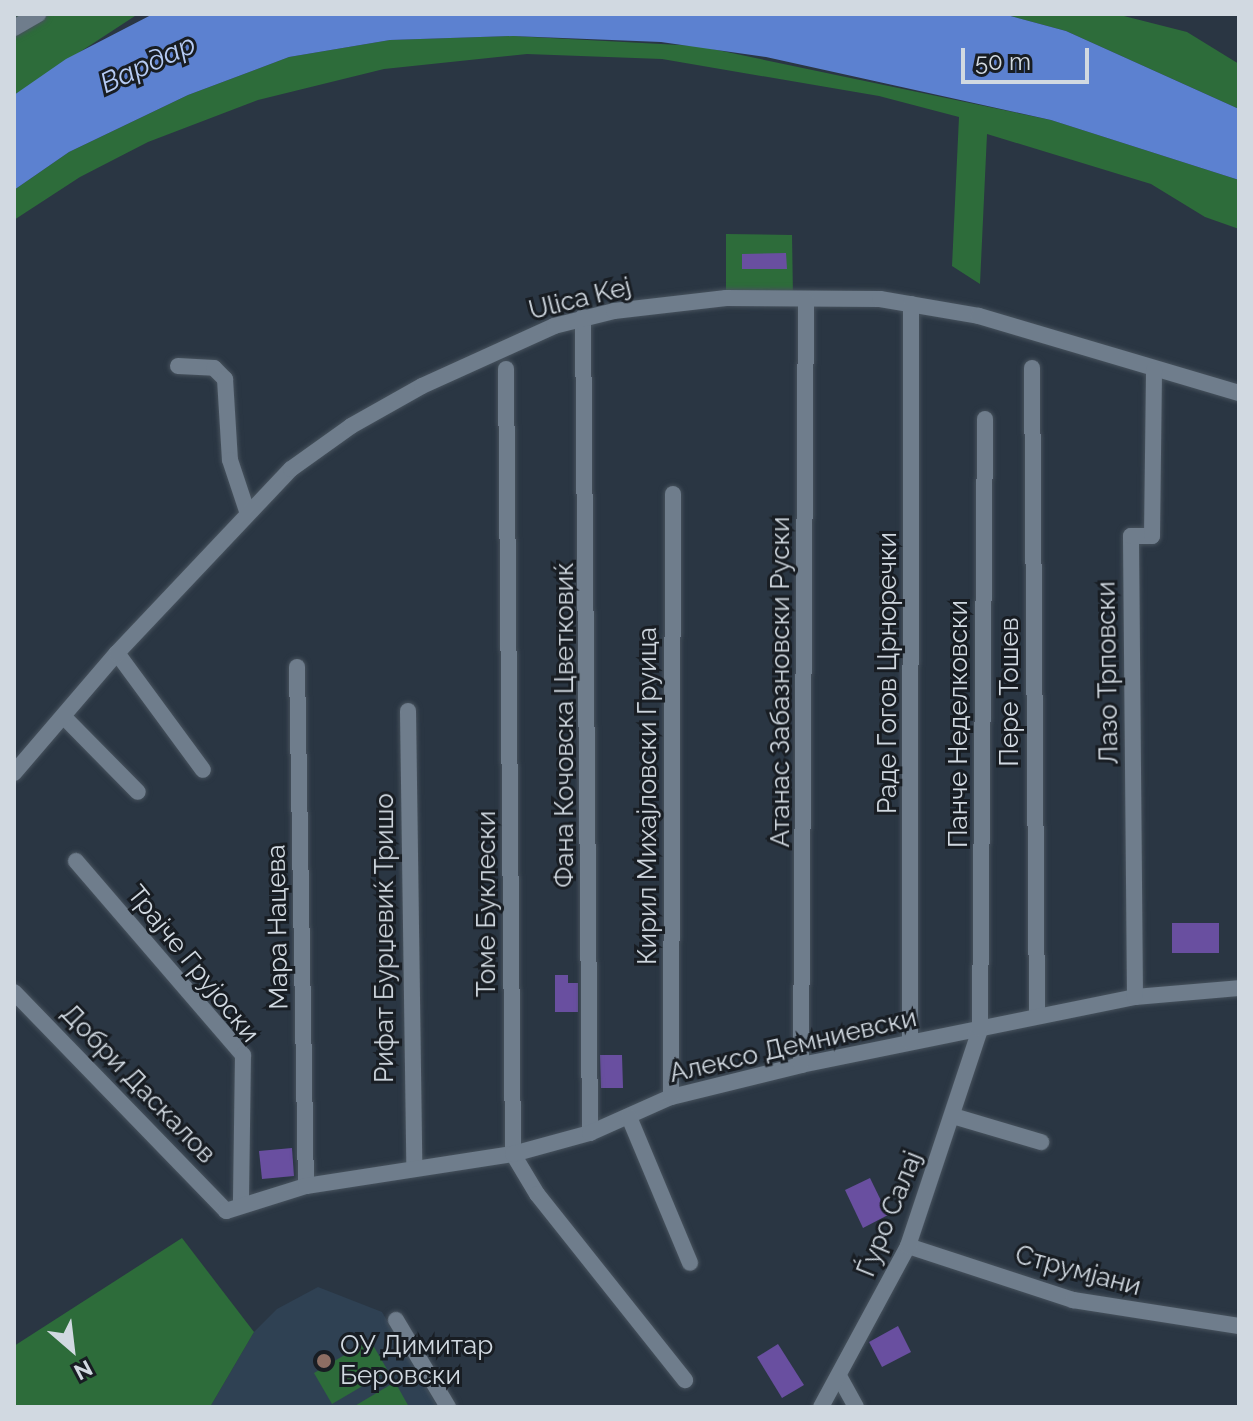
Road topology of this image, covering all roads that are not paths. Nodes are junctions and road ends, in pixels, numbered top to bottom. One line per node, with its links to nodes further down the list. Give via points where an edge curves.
1 (38, 14): 2 (street)
2 (14, 28)
3 (806, 299): 4 (street, Ulica Kej); 5 (street, Ulica Kej, via 726,298); 28 (street, Атанас Забазновски Руски)
4 (911, 304): 9 (street, Ulica Kej, via 979,316); 27 (street, Раде Гогов Црноречки)
5 (583, 317): 13 (street, Ulica Kej, via 459,366 351,426 291,469); 32 (street, Фана Кочовска Цветковиќ)
6 (178, 366): 13 (street, via 206,367 222,374 230,460)
7 (1032, 368): 25 (street, Пере Тошев)
8 (506, 369): 34 (street, Томе Буклески)
9 (1154, 370): 10 (street, Ulica Kej); 24 (street, Лазо Трповски, via 1152,536 1131,536)
10 (1239, 393)
11 (985, 419): 26 (street, Панче Неделковски)
12 (673, 494): 29 (street, Кирил Михајловски Груица)
13 (247, 511): 14 (street, Ulica Kej)
14 (117, 653): 17 (street, Ulica Kej); 18 (street)
15 (297, 667): 36 (street, Мара Нацева)
16 (408, 711): 35 (street, Рифат Бурџевиќ Тришо)
17 (64, 717): 19 (street, Ulica Kej); 20 (street)
18 (203, 770)
19 (14, 773)
20 (138, 792)
21 (76, 861): 37 (street, Трајче Грујоски, via 243,1055)
22 (1239, 988): 24 (street, Алексо Демниевски)
23 (14, 992): 37 (street, Добри Даскалов)
24 (1135, 997): 25 (street, Алексо Демниевски)
25 (1037, 1016): 26 (street, Алексо Демниевски)
26 (980, 1029): 27 (street, Алексо Демниевски); 30 (street, Ѓуро Салај)
27 (910, 1042): 28 (street, Алексо Демниевски)
28 (801, 1065): 29 (street, Алексо Демниевски)
29 (671, 1097): 31 (street, Алексо Демниевски)
30 (953, 1116): 33 (street); 38 (street, Ѓуро Салај)
31 (629, 1117): 32 (street, Алексо Демниевски); 39 (street)
32 (590, 1133): 34 (street, Алексо Демниевски)
33 (1041, 1142)
34 (513, 1154): 35 (street, Алексо Демниевски); 43 (street, via 537,1194)
35 (414, 1166): 36 (street, Алексо Демниевски)
36 (306, 1186): 37 (street, Алексо Демниевски)
37 (233, 1208)
38 (908, 1246): 41 (street, Струмјани, via 1073,1300); 42 (street, Ѓуро Салај)
39 (690, 1263)
40 (396, 1320): 44 (street)
41 (1239, 1326)
42 (840, 1378): 45 (street, Ѓуро Салај); 46 (street)
43 (685, 1380)
44 (448, 1407)
45 (821, 1407)
46 (856, 1407)

